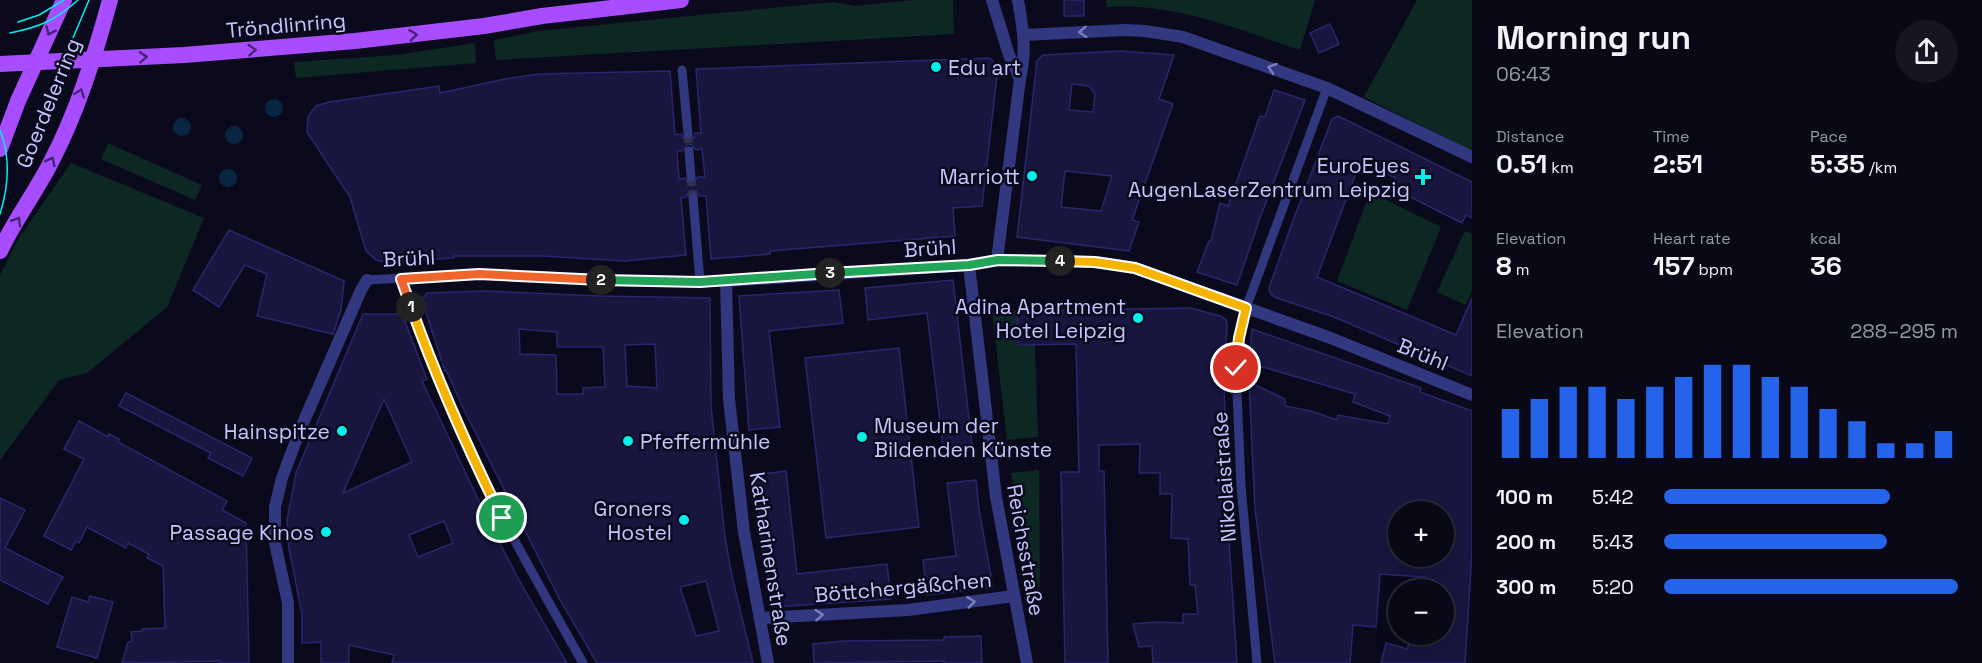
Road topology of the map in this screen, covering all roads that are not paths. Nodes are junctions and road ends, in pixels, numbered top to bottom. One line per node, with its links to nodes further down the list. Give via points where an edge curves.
1 (64, 0): 8 (main road, Goerdelerring, one-way to 8)
2 (110, 0): 7 (main road, Goerdelerring)
3 (681, 0): 7 (main road, Tröndlinring, one-way to 3, via 386,39)
4 (992, 0): 11 (street)
5 (1018, 0): 6 (street)
6 (1024, 34): 11 (street); 12 (street, one-way to 6, via 1166,33 1125,30)
7 (92, 60): 8 (main road, Tröndlinring); 19 (main road, Goerdelerring, one-way to 7, via 51,162)
8 (35, 63): 9 (main road, Tröndlinring); 14 (main road, Goerdelerring)
9 (0, 64)
10 (682, 70): 13 (street)
11 (1020, 79): 20 (street)
12 (1327, 88): 16 (street); 26 (street, Nikolaistraße)
13 (688, 134)
14 (0, 149)
15 (689, 151): 17 (street)
16 (1472, 157)
17 (691, 177)
18 (693, 197): 25 (street)
19 (0, 251)
20 (998, 260): 21 (street, Brühl); 26 (street, Brühl, via 1095,262 1135,268)
21 (969, 265): 24 (street, Brühl); 28 (street, Reichsstraße, via 991,460)
22 (401, 279): 23 (street, Brühl); 25 (street, Brühl, via 479,274); 31 (street, via 430,360 484,481)
23 (367, 280): 30 (street, via 300,430 275,507 276,543 288,603)
24 (726, 280): 25 (street, Brühl); 29 (street, Katharinenstraße, via 729,399 746,551)
25 (700, 282)
26 (1246, 308): 27 (street, Brühl); 34 (street, Nikolaistraße, via 1236,368 1241,486)
27 (1472, 395)
28 (1014, 596): 29 (street, Böttchergäßchen, one-way to 28, via 908,609); 33 (street, Reichsstraße)
29 (760, 618): 32 (street, Katharinenstraße)
30 (288, 663)
31 (583, 663)
32 (768, 663)
33 (1027, 663)
34 (1257, 663)

